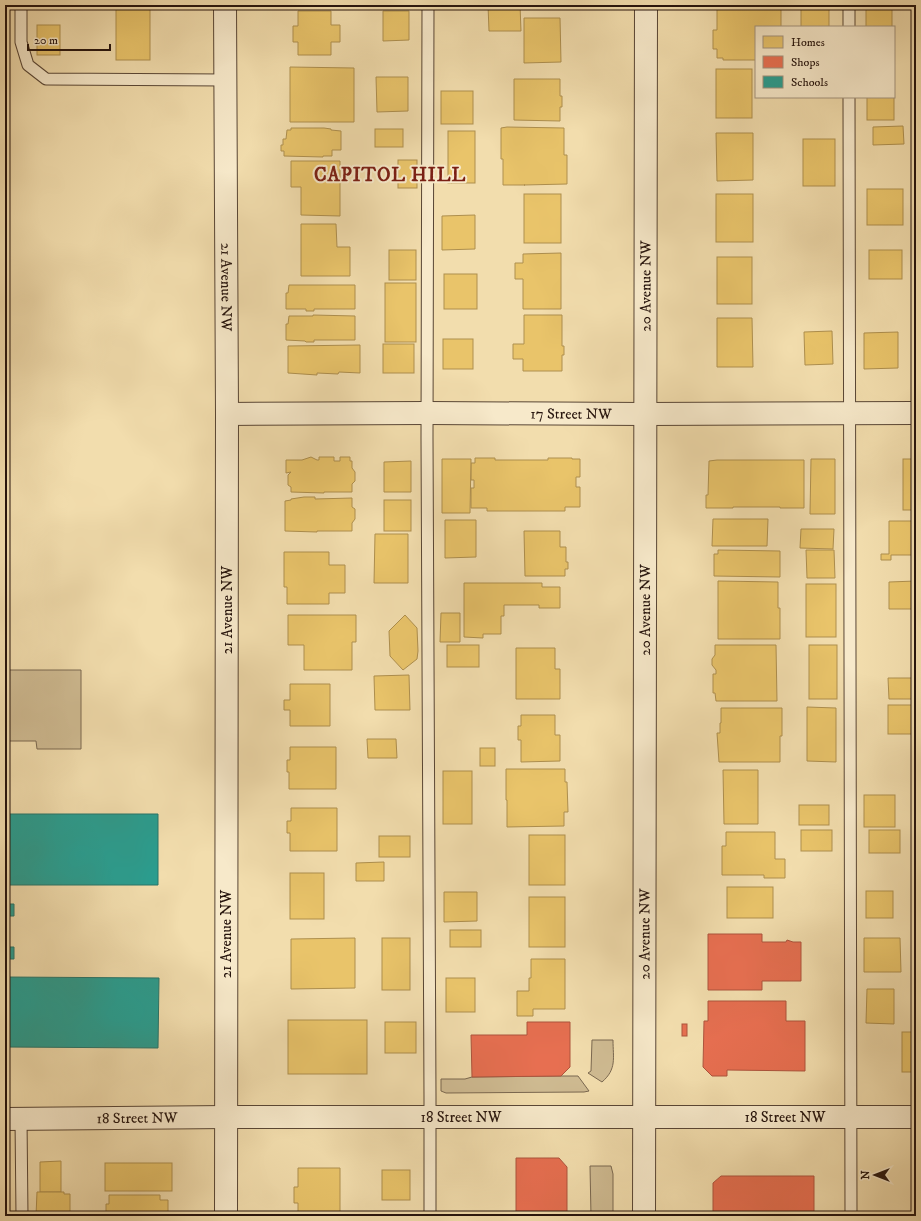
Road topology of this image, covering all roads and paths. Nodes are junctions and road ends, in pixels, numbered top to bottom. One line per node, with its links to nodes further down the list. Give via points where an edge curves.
1 (21, 5): 7 (lane, via 21,42 28,65 46,79)
2 (225, 5): 7 (street, 21 Avenue NW)
3 (428, 5): 9 (lane)
4 (646, 5): 13 (street, 20 Avenue NW)
5 (849, 5): 6 (lane)
6 (849, 26)
7 (225, 80): 12 (street, 21 Avenue NW)
8 (849, 98): 10 (lane)
9 (427, 413): 12 (street, 17 Street NW); 13 (street, 17 Street NW); 15 (lane)
10 (849, 413): 11 (street, 17 Street NW); 13 (street, 17 Street NW); 17 (lane)
11 (916, 413)
12 (227, 414): 14 (street, 21 Avenue NW)
13 (645, 414): 16 (street, 20 Avenue NW)
14 (226, 1117): 15 (street, 18 Street NW); 19 (street, 18 Street NW); 21 (street, 21 Avenue NW)
15 (430, 1117): 16 (street, 18 Street NW); 22 (lane)
16 (644, 1117): 17 (street, 18 Street NW); 23 (street, 20 Avenue NW)
17 (851, 1117): 18 (street, 18 Street NW); 24 (lane)
18 (916, 1117)
19 (13, 1119): 20 (lane)
20 (22, 1216)
21 (226, 1216)
22 (430, 1216)
23 (644, 1216)
24 (851, 1216)

